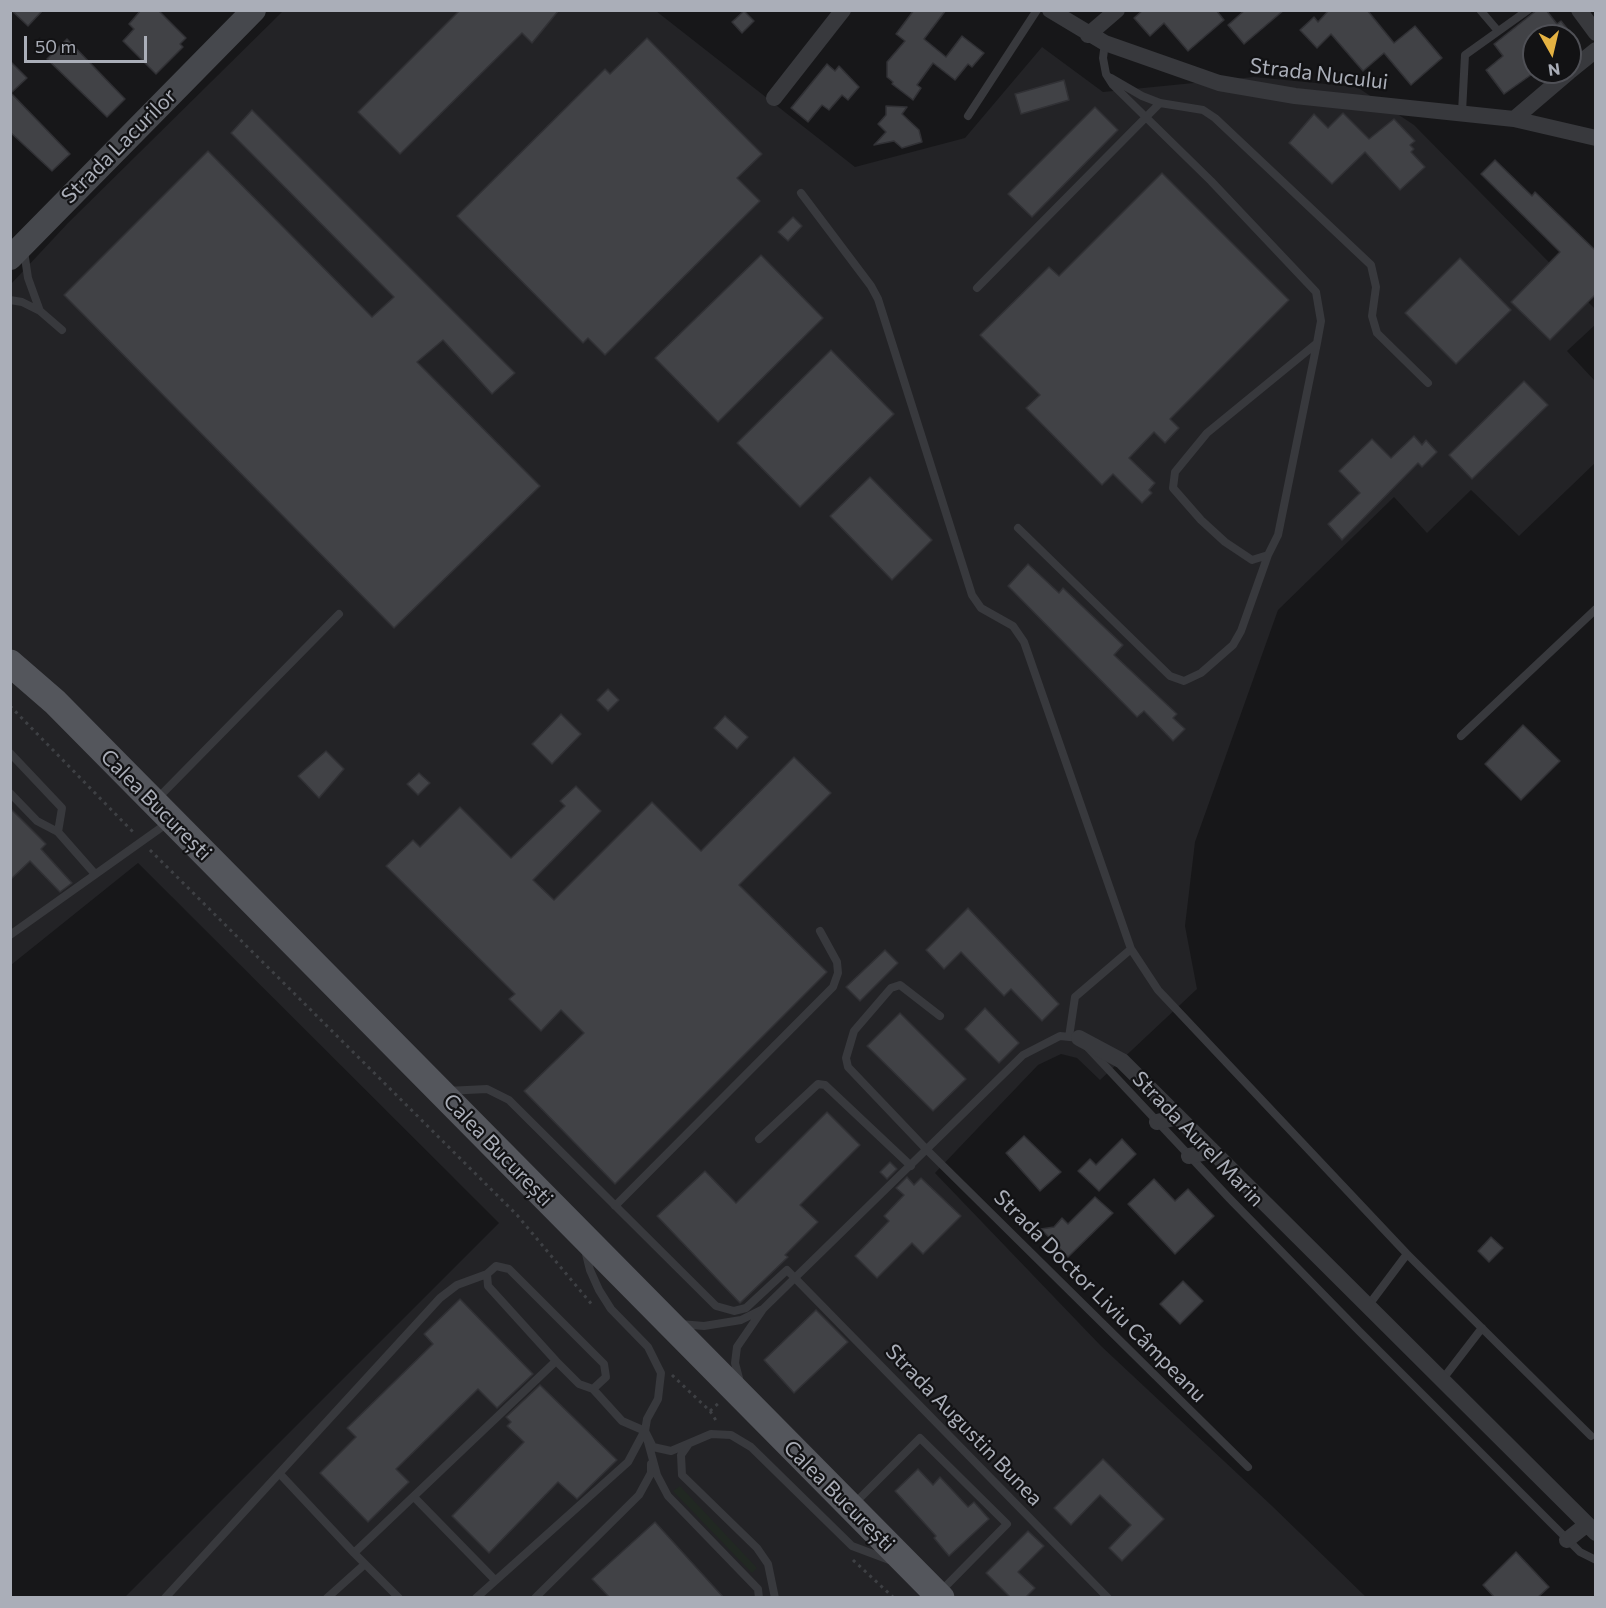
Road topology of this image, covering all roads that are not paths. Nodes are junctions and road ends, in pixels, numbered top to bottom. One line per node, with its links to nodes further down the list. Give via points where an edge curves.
1 (254, 10): 25 (street, Strada Lacurilor)
2 (843, 10): 17 (street)
3 (1037, 10): 20 (lane)
4 (1050, 10): 11 (street, Strada Nucului)
5 (1117, 10): 11 (street)
6 (1528, 10): 9 (lane)
7 (1580, 10): 10 (street)
8 (1481, 11): 9 (lane)
9 (1498, 31): 19 (lane, via 1465,56)
10 (1596, 33)
11 (1088, 35): 12 (street, Strada Nucului)
12 (1105, 43): 15 (lane); 19 (street, Strada Nucului, via 1219,83 1295,96)
13 (1596, 50): 14 (street)
14 (1582, 62)
15 (1106, 74): 18 (lane); 21 (lane)
16 (1556, 84): 22 (street)
17 (774, 98)
18 (1160, 104): 21 (lane); 31 (lane, via 1203,110 1215,118 1371,265 1376,287 1372,316 1377,333)
19 (1462, 112): 22 (street, Strada Nucului)
20 (968, 116)
21 (1146, 117): 26 (lane); 30 (lane, via 1293,264 1316,292 1321,321)
22 (1514, 119): 23 (street, Strada Nucului)
23 (1596, 138)
24 (801, 193): 47 (lane, via 878,299 972,595 981,608 1013,626 1024,642)
25 (17, 251): 28 (lane)
26 (977, 288)
27 (10, 300): 28 (lane)
28 (40, 310): 29 (lane)
29 (62, 330)
30 (1317, 343): 33 (lane, via 1278,535); 33 (lane, via 1208,433 1175,472 1173,488 1217,535 1252,560)
31 (1428, 383)
32 (1018, 528): 33 (lane, via 1170,676 1184,681 1201,673 1233,645)
33 (1268, 555)
34 (1596, 609): 39 (lane)
35 (339, 614): 42 (lane)
36 (10, 648): 38 (main road, Calea București)
37 (10, 663): 38 (main road, Calea București)
38 (55, 702): 42 (main road, Calea București)
39 (1461, 736)
40 (10, 753): 43 (lane, via 62,808)
41 (10, 793): 43 (lane, via 37,821)
42 (162, 811): 44 (lane, via 142,842); 50 (main road, Calea București)
43 (58, 832): 44 (lane)
44 (95, 874): 46 (lane)
45 (820, 932): 58 (lane, via 837,962 833,987)
46 (10, 935)
47 (1131, 949): 49 (lane, via 1075,998); 60 (lane, via 1158,990)
48 (940, 1016): 54 (lane, Strada Doctor Liviu Câmpeanu, via 900,985 891,988 854,1031 846,1058 848,1067)
49 (1074, 1037): 51 (street, via 1122,1061); 52 (lane, Strada Aurel Marin); 54 (lane, via 1060,1036 1023,1055)
50 (440, 1092): 58 (lane, via 487,1089 509,1100); 59 (main road, Calea București)
51 (1178, 1118): 52 (street); 55 (street)
52 (1157, 1122): 56 (lane, Strada Aurel Marin)
53 (759, 1139): 57 (lane, via 818,1084 825,1085)
54 (927, 1150): 57 (lane); 75 (lane, Strada Doctor Liviu Câmpeanu)
55 (1212, 1151): 56 (street); 63 (street)
56 (1189, 1156): 80 (lane, Strada Aurel Marin)
57 (910, 1166): 62 (lane)
58 (615, 1206): 62 (lane, via 716,1306 734,1311 746,1308 788,1270)
59 (581, 1235): 65 (main road, Calea București); 71 (lane, via 599,1290 611,1309 648,1347 661,1374 658,1399 646,1419)
60 (1407, 1254): 63 (lane); 66 (lane)
61 (487, 1274): 67 (lane, via 488,1286); 69 (lane, via 496,1266 509,1269 604,1364 606,1377); 76 (lane, via 457,1285 440,1298)
62 (795, 1278): 64 (lane); 94 (lane, Strada Augustin Bunea)
63 (1367, 1307): 68 (street)
64 (763, 1309): 65 (lane, via 741,1320 704,1326); 70 (lane, via 737,1347 735,1363)
65 (665, 1320): 70 (main road, Calea București)
66 (1482, 1328): 68 (lane); 72 (lane)
67 (556, 1361): 69 (lane, via 579,1384); 77 (lane)
68 (1441, 1380): 79 (street)
69 (593, 1389): 71 (lane, via 622,1421)
70 (753, 1409): 78 (main road, Calea București)
71 (645, 1431): 73 (lane, via 653,1447 660,1450); 74 (lane); 85 (lane, via 628,1462)
72 (1591, 1436)
73 (688, 1445): 84 (lane, via 711,1434 731,1434 751,1447 852,1546); 93 (lane, via 681,1455 682,1475 757,1548 768,1564)
74 (651, 1461): 91 (lane, via 651,1473 639,1495); 92 (lane, via 668,1496 758,1589)
75 (1248, 1467)
76 (280, 1474): 81 (lane); 87 (lane)
77 (414, 1497): 81 (lane); 85 (lane)
78 (850, 1508): 84 (main road, Calea București); 86 (lane, via 920,1438 1007,1524)
79 (1591, 1529): 80 (street)
80 (1567, 1540): 82 (lane, Strada Aurel Marin)
81 (354, 1553): 83 (lane)
82 (1596, 1560)
83 (365, 1564): 88 (lane); 89 (lane)
84 (910, 1567): 86 (main road, Calea București)
85 (495, 1580): 90 (lane)
86 (939, 1596)
87 (165, 1598)
88 (327, 1598)
89 (399, 1598)
90 (476, 1598)
91 (535, 1598)
92 (759, 1598)
93 (775, 1598)
94 (1108, 1598)

